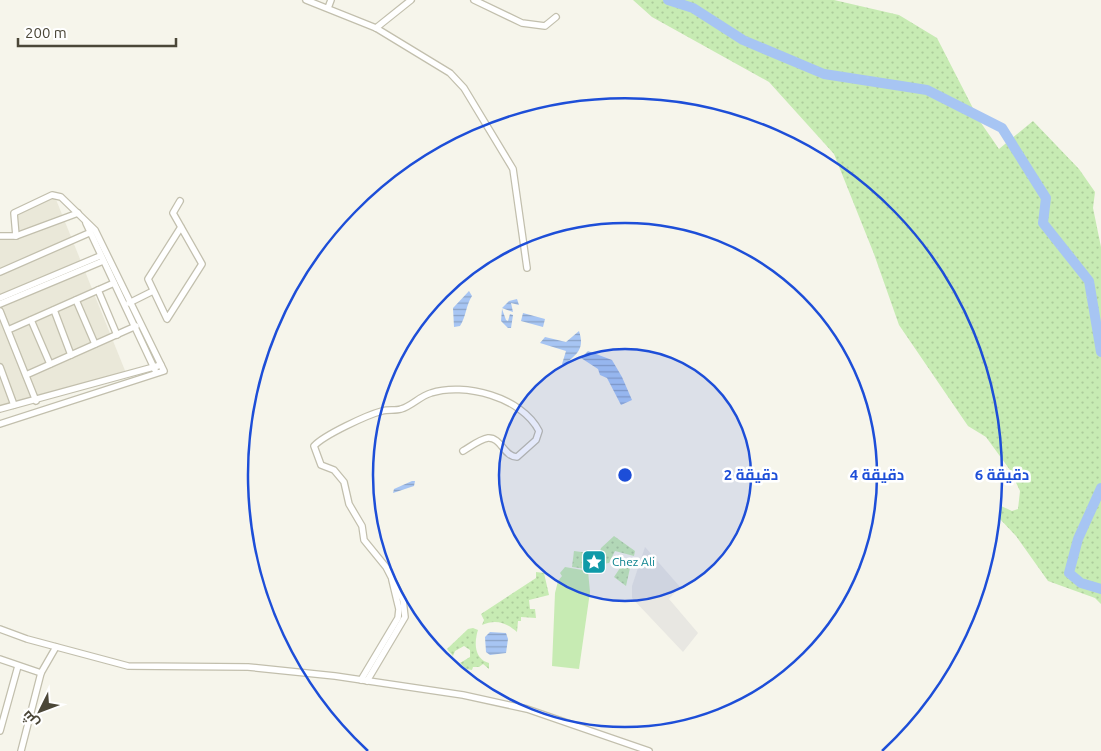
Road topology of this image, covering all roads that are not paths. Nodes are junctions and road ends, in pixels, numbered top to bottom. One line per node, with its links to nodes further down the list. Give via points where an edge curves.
1 (306, 0): 7 (street)
2 (331, 0): 7 (street)
3 (411, 0): 9 (street)
4 (474, 0): 6 (street)
5 (489, 0): 6 (street)
6 (483, 4): 8 (street, via 522,23 540,27 548,25)
7 (328, 8): 9 (street)
8 (556, 17)
9 (376, 28): 18 (street, via 450,73 464,88 513,169)
10 (180, 201): 13 (street, via 173,212)
11 (78, 213): 12 (street); 16 (street); 16 (street, via 61,198 52,195 14,213)
12 (86, 223): 14 (street); 25 (street, via 95,230)
13 (181, 227): 22 (street, via 148,279); 22 (street, via 202,264 167,319)
14 (89, 233): 17 (street); 19 (street)
15 (0, 236): 16 (street)
16 (16, 236)
17 (101, 259): 20 (street); 23 (street); 26 (street)
18 (527, 268)
19 (0, 272)
20 (114, 283): 21 (street); 25 (street)
21 (98, 290): 24 (street); 32 (street)
22 (153, 291): 25 (street)
23 (0, 298)
24 (76, 300): 27 (street); 33 (street)
25 (127, 303): 30 (street); 36 (street)
26 (0, 304)
27 (54, 310): 29 (street); 34 (street)
28 (0, 311): 31 (street)
29 (31, 320): 31 (street); 35 (street)
30 (136, 326): 32 (street); 38 (street)
31 (8, 330): 40 (street)
32 (117, 334): 33 (street)
33 (94, 344): 34 (street)
34 (71, 355): 35 (street)
35 (50, 364): 40 (street)
36 (161, 364): 38 (street); 39 (street, via 164,371)
37 (0, 367): 49 (street)
38 (154, 367): 39 (street); 41 (street)
39 (157, 374): 43 (street)
40 (26, 375): 46 (street)
41 (110, 379): 42 (street); 43 (street)
42 (89, 386): 44 (street); 45 (street)
43 (113, 388): 45 (street)
44 (66, 392): 46 (street); 47 (street)
45 (91, 394): 47 (street)
46 (39, 400): 48 (street); 51 (street)
47 (68, 402): 51 (street)
48 (21, 404): 49 (street); 52 (street)
49 (14, 405): 50 (street)
50 (0, 409)
51 (46, 409): 52 (street)
52 (24, 416): 53 (street)
53 (0, 424)
54 (462, 451): 60 (street, via 484,439 491,439 515,458 536,440 539,431 524,414 508,403 478,391 460,389 431,393 402,409 367,416 315,445 322,465 334,470 344,482 349,504 362,526 364,540 378,554 399,595 398,618)
55 (0, 629): 56 (street)
56 (56, 647): 59 (street); 60 (street, via 128,666 248,667)
57 (0, 659): 58 (street)
58 (18, 666): 59 (street); 61 (street)
59 (42, 673): 62 (street)
60 (364, 681): 63 (street, via 463,695 519,707)
61 (0, 731)
62 (21, 751)
63 (650, 751)

